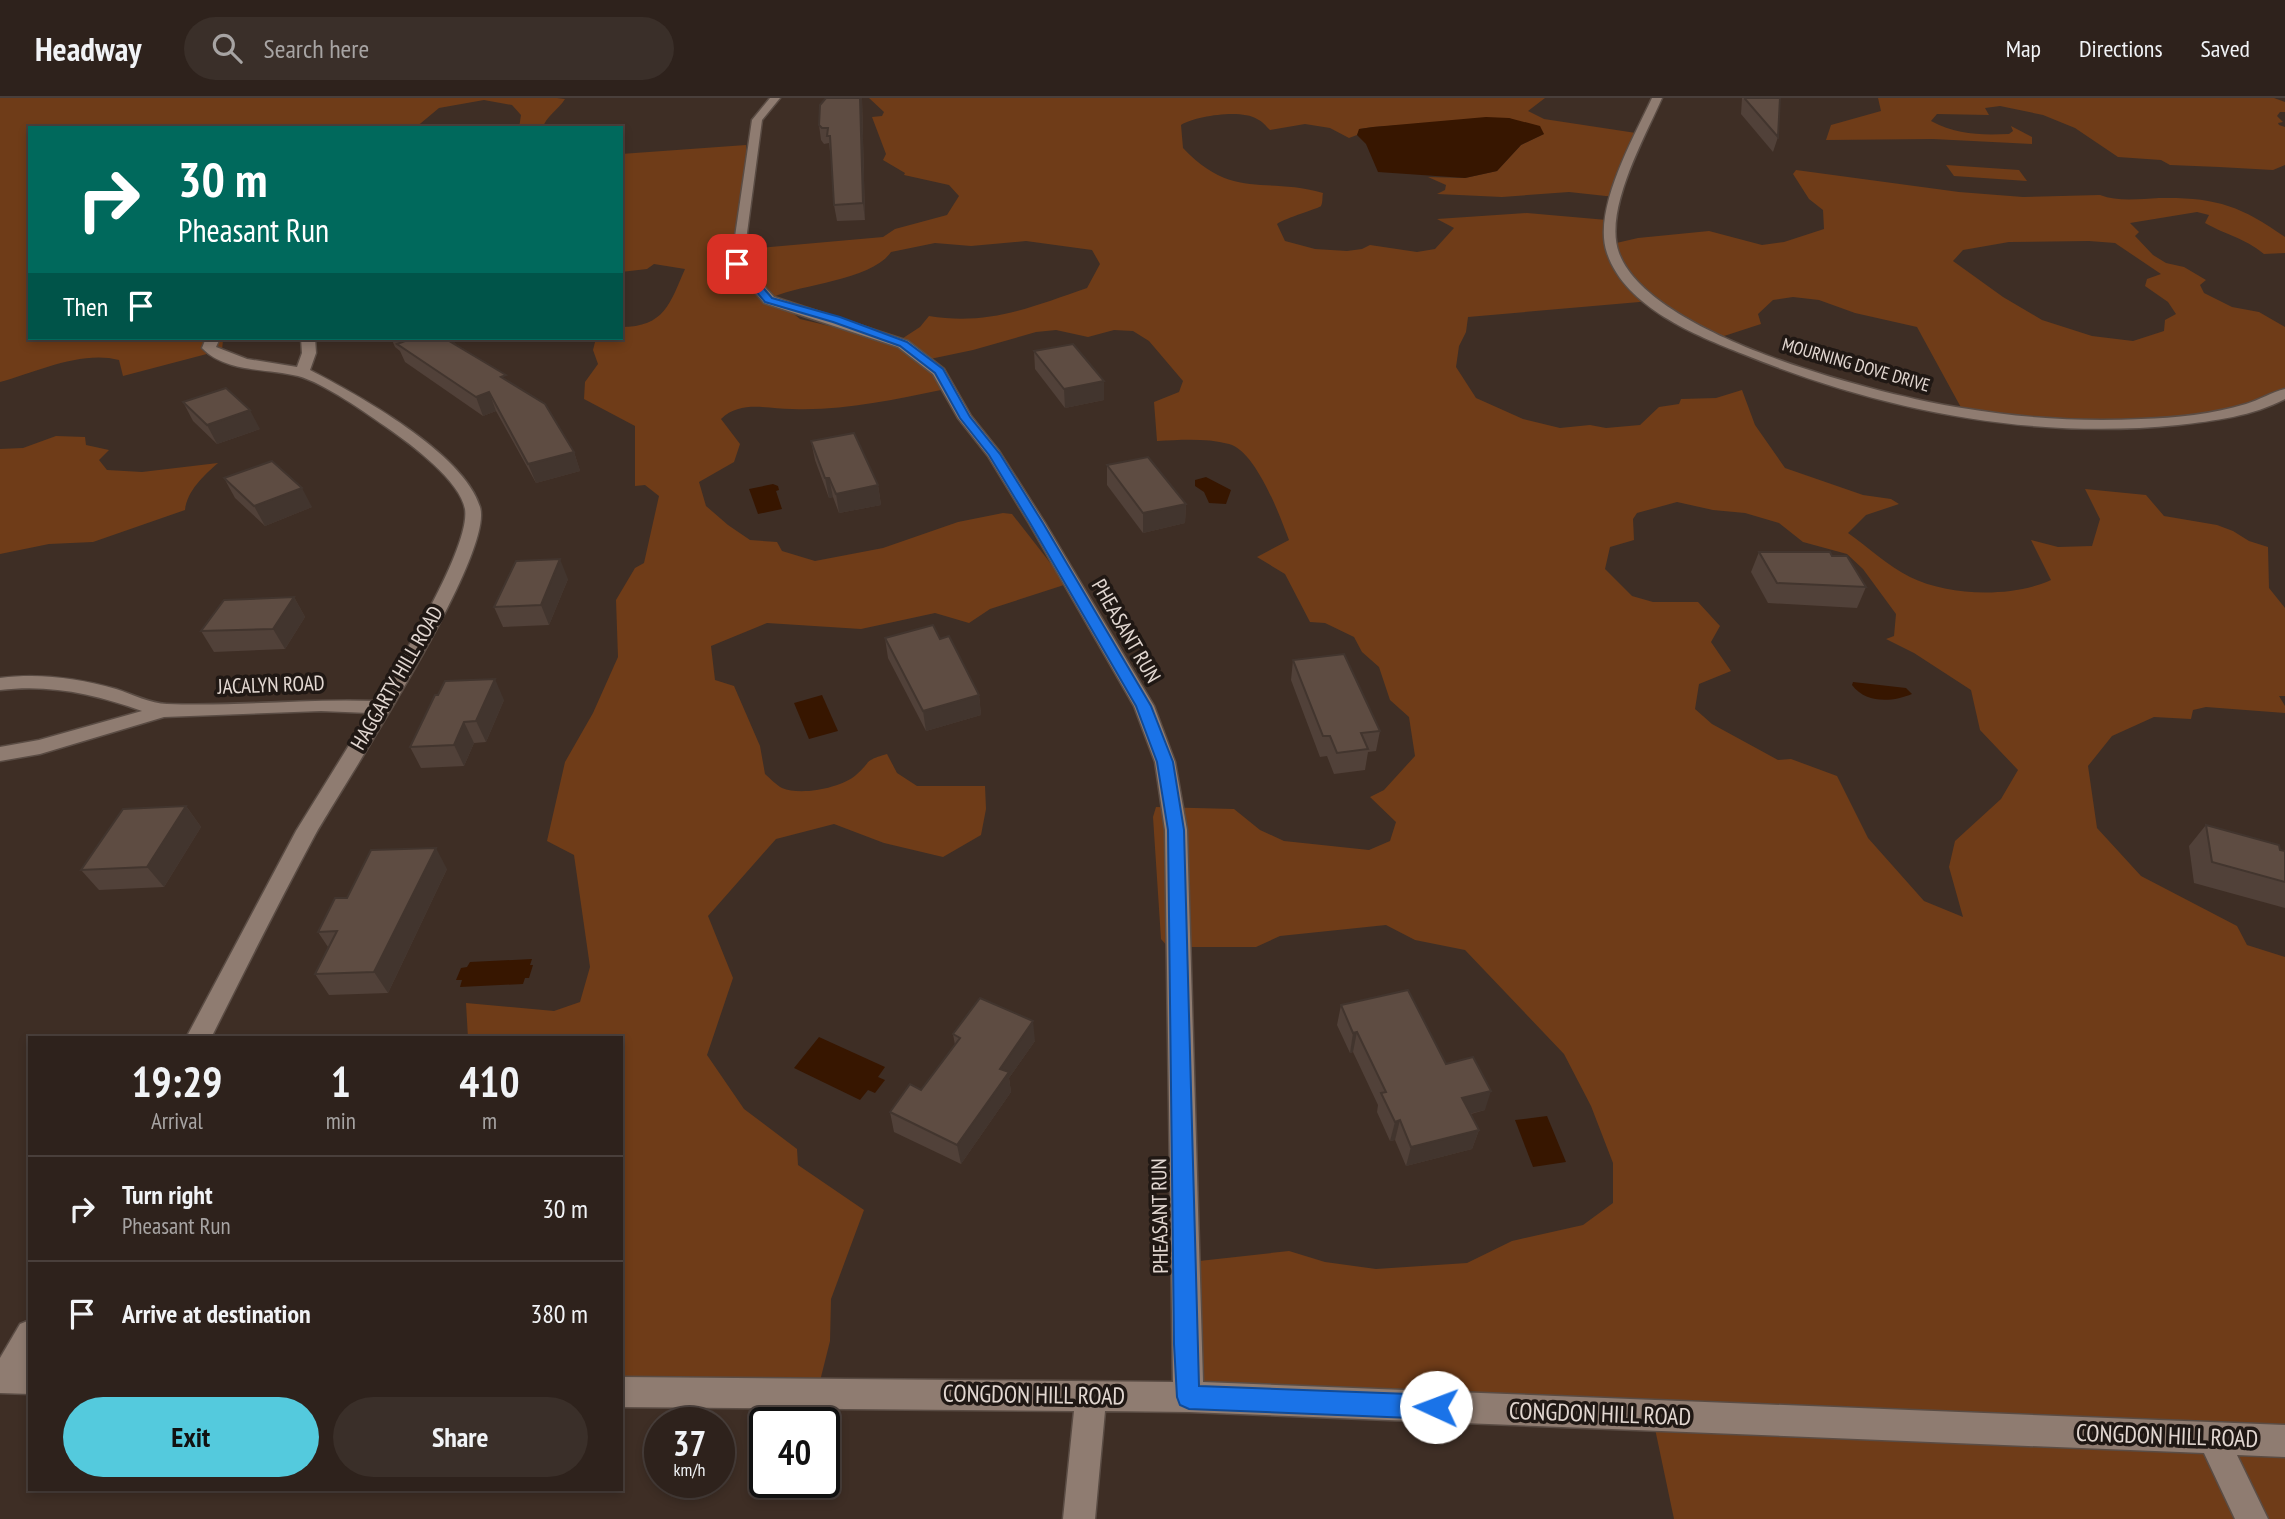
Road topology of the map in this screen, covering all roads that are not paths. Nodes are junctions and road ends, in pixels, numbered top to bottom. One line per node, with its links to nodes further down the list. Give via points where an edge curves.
1 (775, 98): 16 (street, PHEASANT RUN, via 757,120 737,264 769,300 903,344 939,372 1037,523 1144,706 1165,762 1176,830)
2 (1657, 98): 6 (street, MOURNING DOVE DRIVE, via 1626,170 1609,223 1610,244 1624,273 1646,295 1714,337 1781,367 1863,391 1957,412 2010,418 2101,425 2177,421 2234,412)
3 (212, 340): 5 (street, HAGGARTY HILL ROAD, via 209,348 220,356)
4 (308, 340): 5 (street)
5 (303, 372): 8 (street, HAGGARTY HILL ROAD, via 341,390 428,452 446,468 474,510 466,551 438,611)
6 (2285, 393)
7 (0, 684): 9 (street, JACALYN ROAD, via 62,682)
8 (380, 707): 9 (street, JACALYN ROAD); 11 (street, HAGGARTY HILL ROAD, via 307,832)
9 (163, 711): 10 (street, JACALYN ROAD)
10 (0, 754)
11 (199, 1036)
12 (28, 1339): 13 (street)
13 (11, 1379)
14 (623, 1392): 15 (street, CONGDON HILL ROAD)
15 (1091, 1396): 16 (street, CONGDON HILL ROAD); 19 (street)
16 (1189, 1397): 17 (street, CONGDON HILL ROAD)
17 (2213, 1438): 18 (street, CONGDON HILL ROAD); 20 (street)
18 (2285, 1441)
19 (1079, 1519)
20 (2252, 1519)

